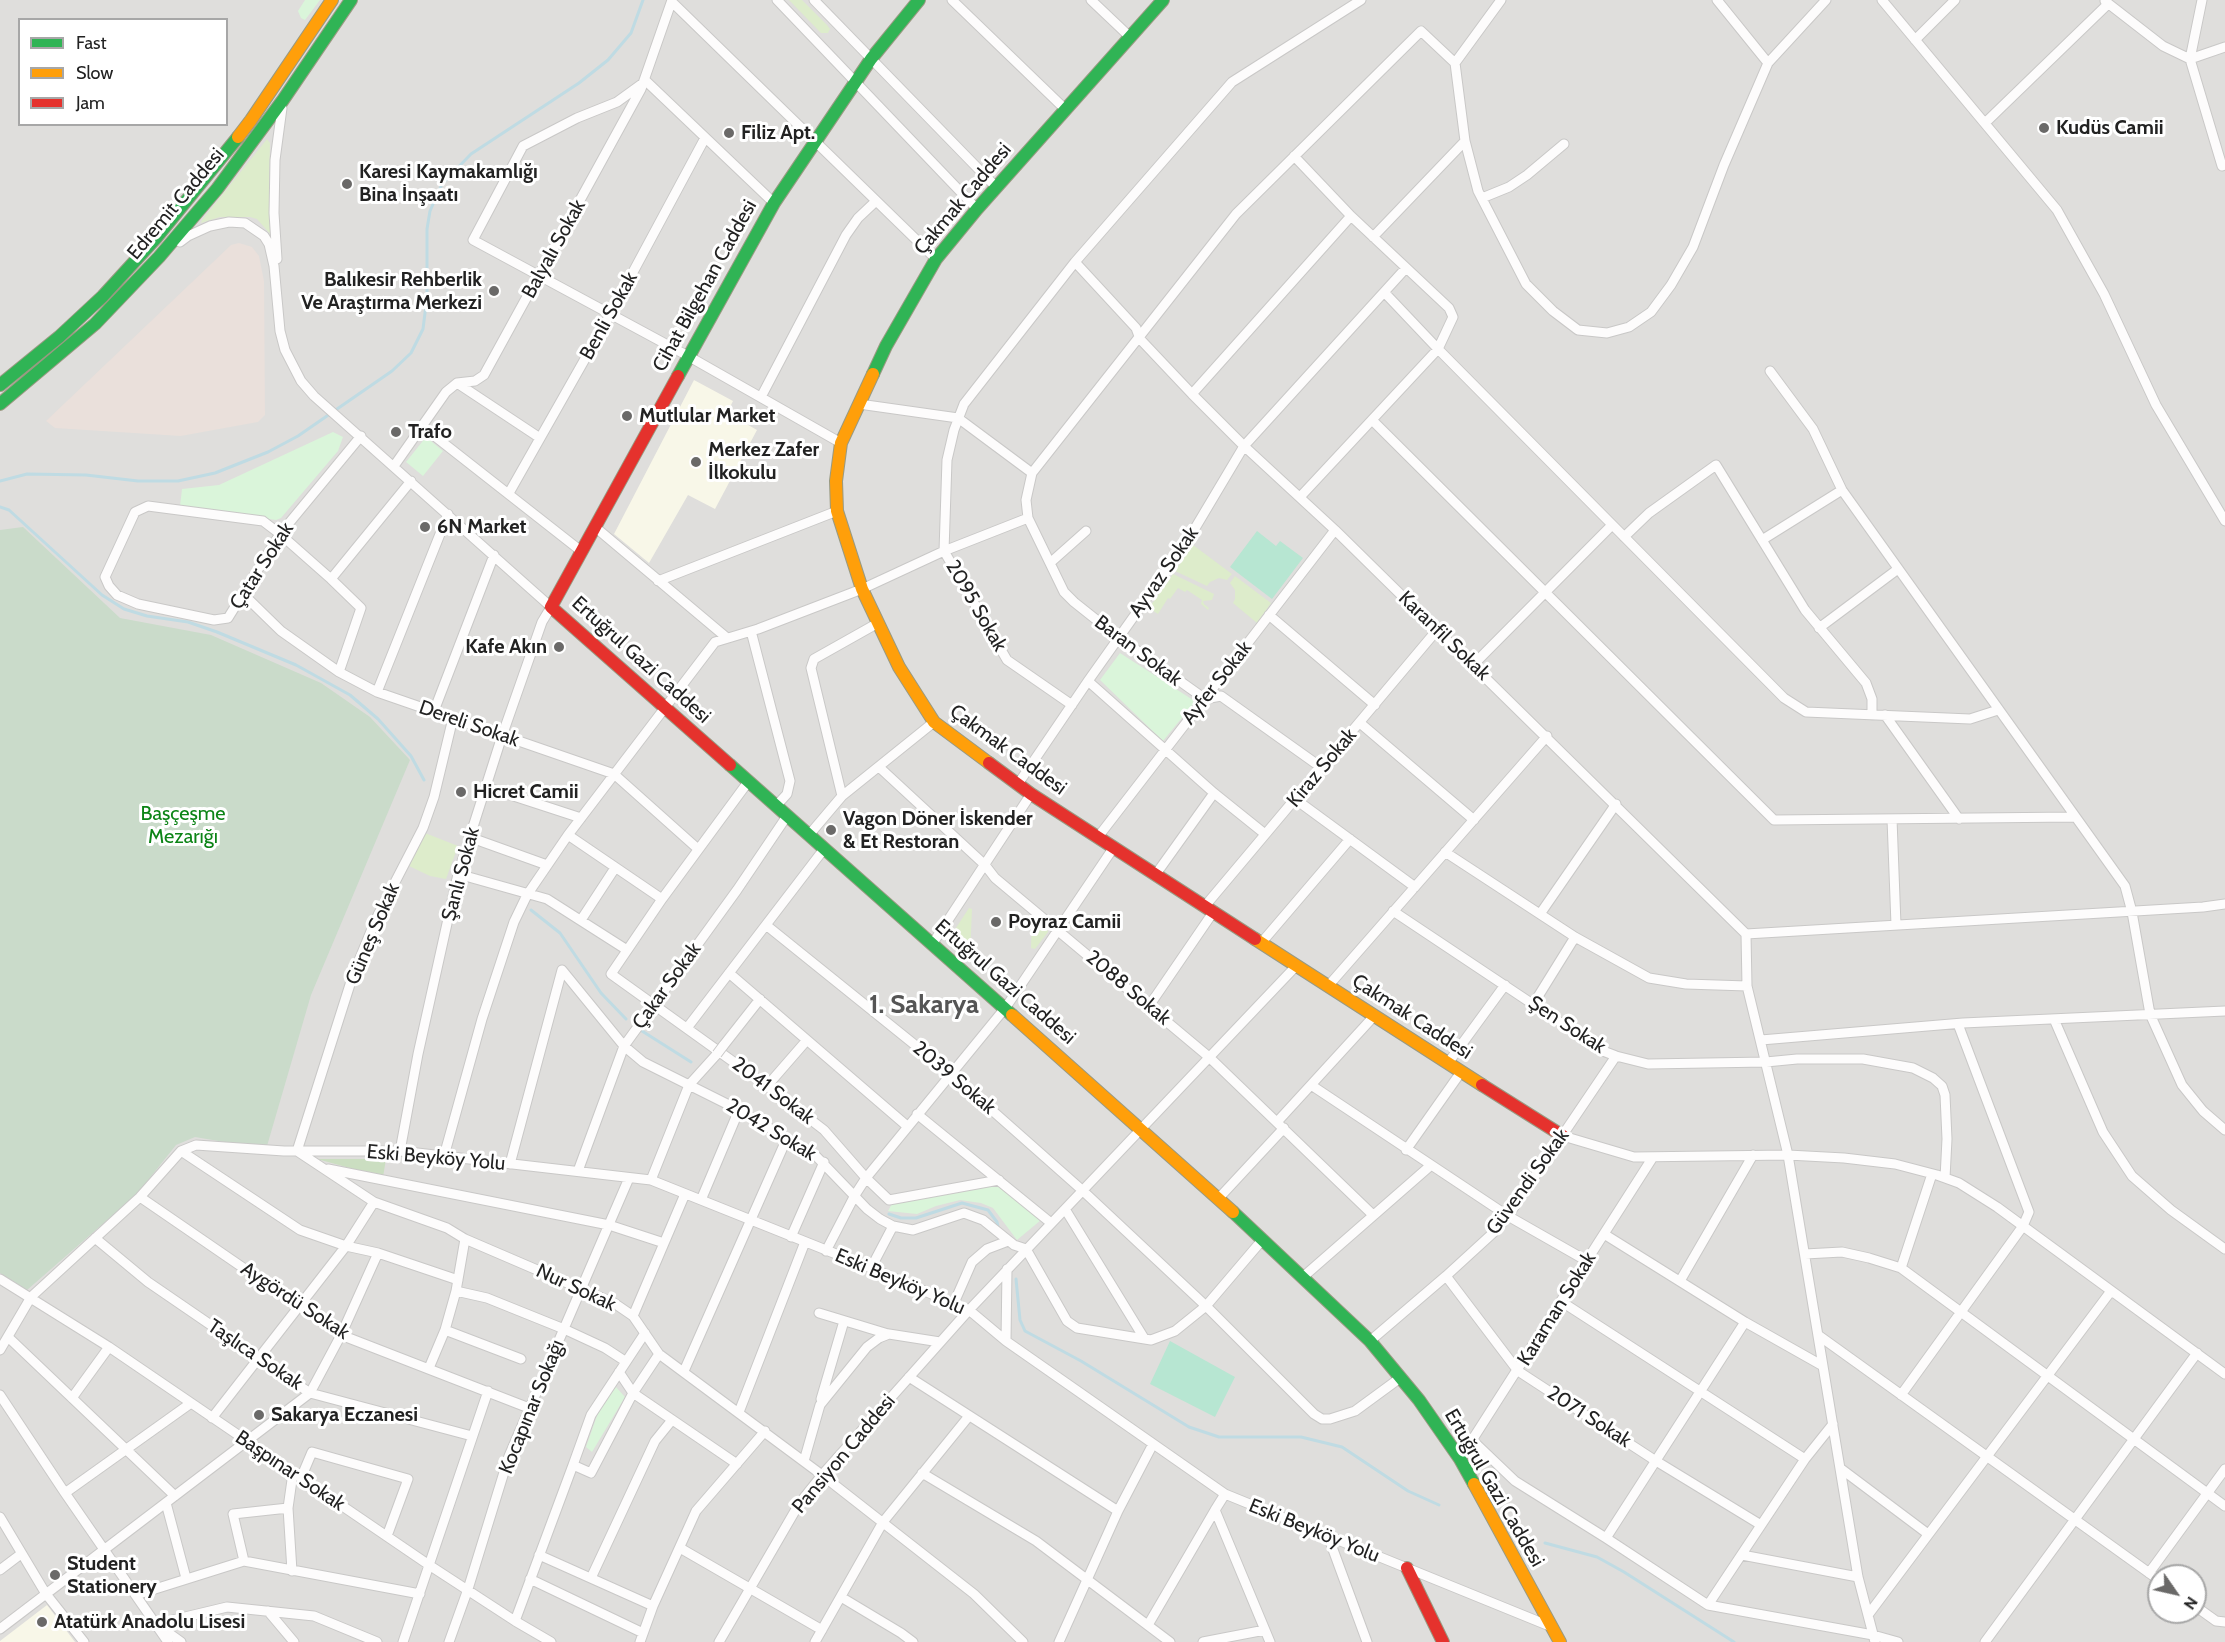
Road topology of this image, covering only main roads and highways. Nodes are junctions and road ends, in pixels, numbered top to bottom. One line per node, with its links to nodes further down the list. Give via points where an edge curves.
1 (332, 0): 5 (main road, Edremit Caddesi, via 251,120 156,238 103,296)
2 (351, 0): 6 (main road, Edremit Caddesi, via 217,189 159,257 95,324)
3 (919, 0): 7 (main road, Cihat Bilgehan Caddesi, via 871,59 774,203)
4 (1163, 0): 8 (main road, Çakmak Caddesi, via 936,259 886,346 841,443 836,481 837,511 862,589 899,667 934,722 1032,794)
5 (0, 385)
6 (0, 404)
7 (551, 607): 11 (main road, Ertuğrul Gazi Caddesi, via 1006,1007 1370,1341 1419,1400 1460,1460)
8 (1563, 1136)
9 (1407, 1568): 10 (main road)
10 (1443, 1642)
11 (1560, 1642)

